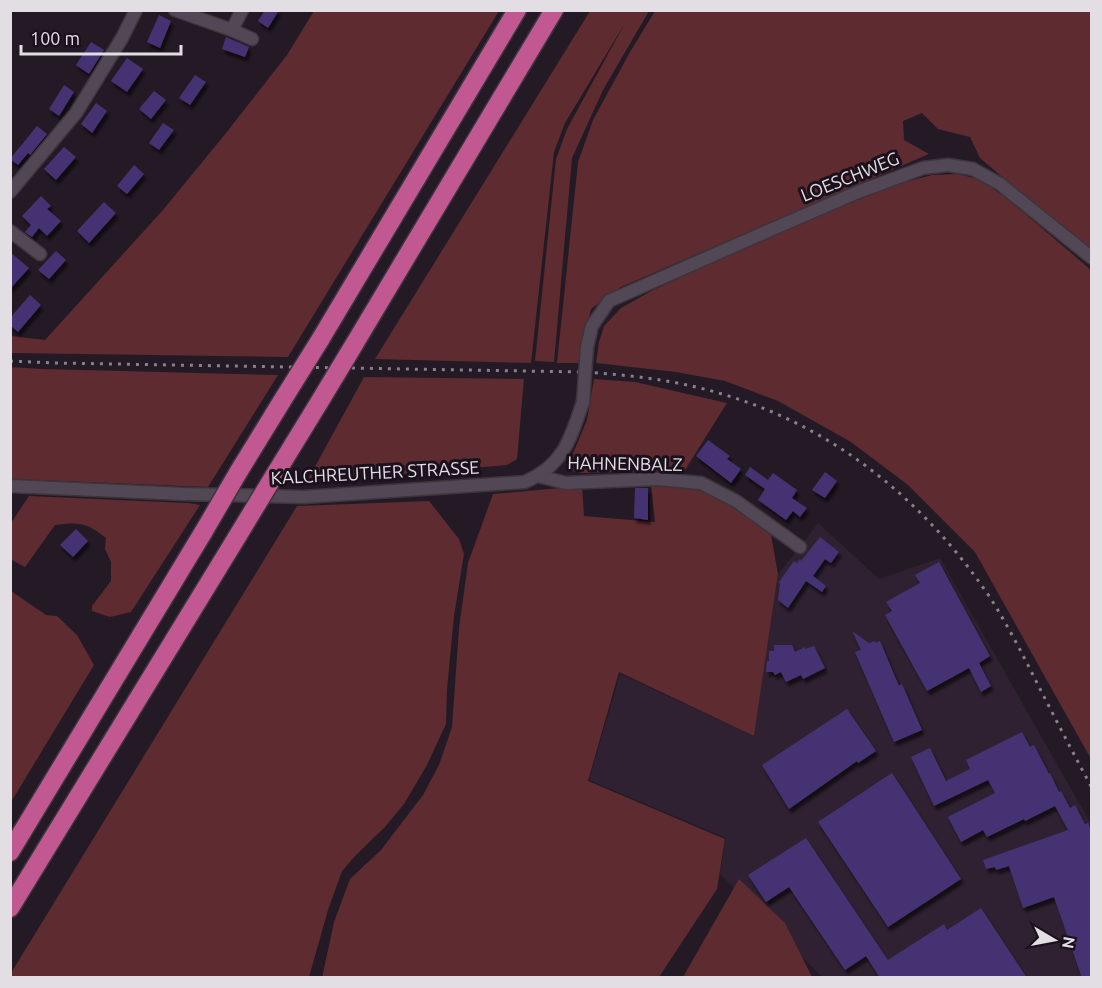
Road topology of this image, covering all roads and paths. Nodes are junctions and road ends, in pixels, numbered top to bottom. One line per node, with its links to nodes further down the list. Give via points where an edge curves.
1 (136, 10): 8 (street, via 76,113)
2 (175, 10): 6 (street)
3 (242, 10): 6 (street)
4 (517, 10): 16 (highway, bridge)
5 (554, 10): 17 (highway, bridge)
6 (232, 30): 7 (street)
7 (252, 39)
8 (10, 192)
9 (10, 231): 10 (street)
10 (40, 254)
11 (1092, 258): 12 (street, LOESCHWEG, via 1000,184 973,169 948,165 923,168 858,192 609,301)
12 (592, 326): 13 (street, KALCHREUTHER STRASSE, bridge, via 583,402 568,444 556,462)
13 (538, 476): 14 (street, KALCHREUTHER STRASSE, via 525,482 304,497); 15 (street, HAHNENBALZ, via 566,483 657,479 701,483 736,501)
14 (10, 486)
15 (800, 547)
16 (10, 852)
17 (10, 908)

